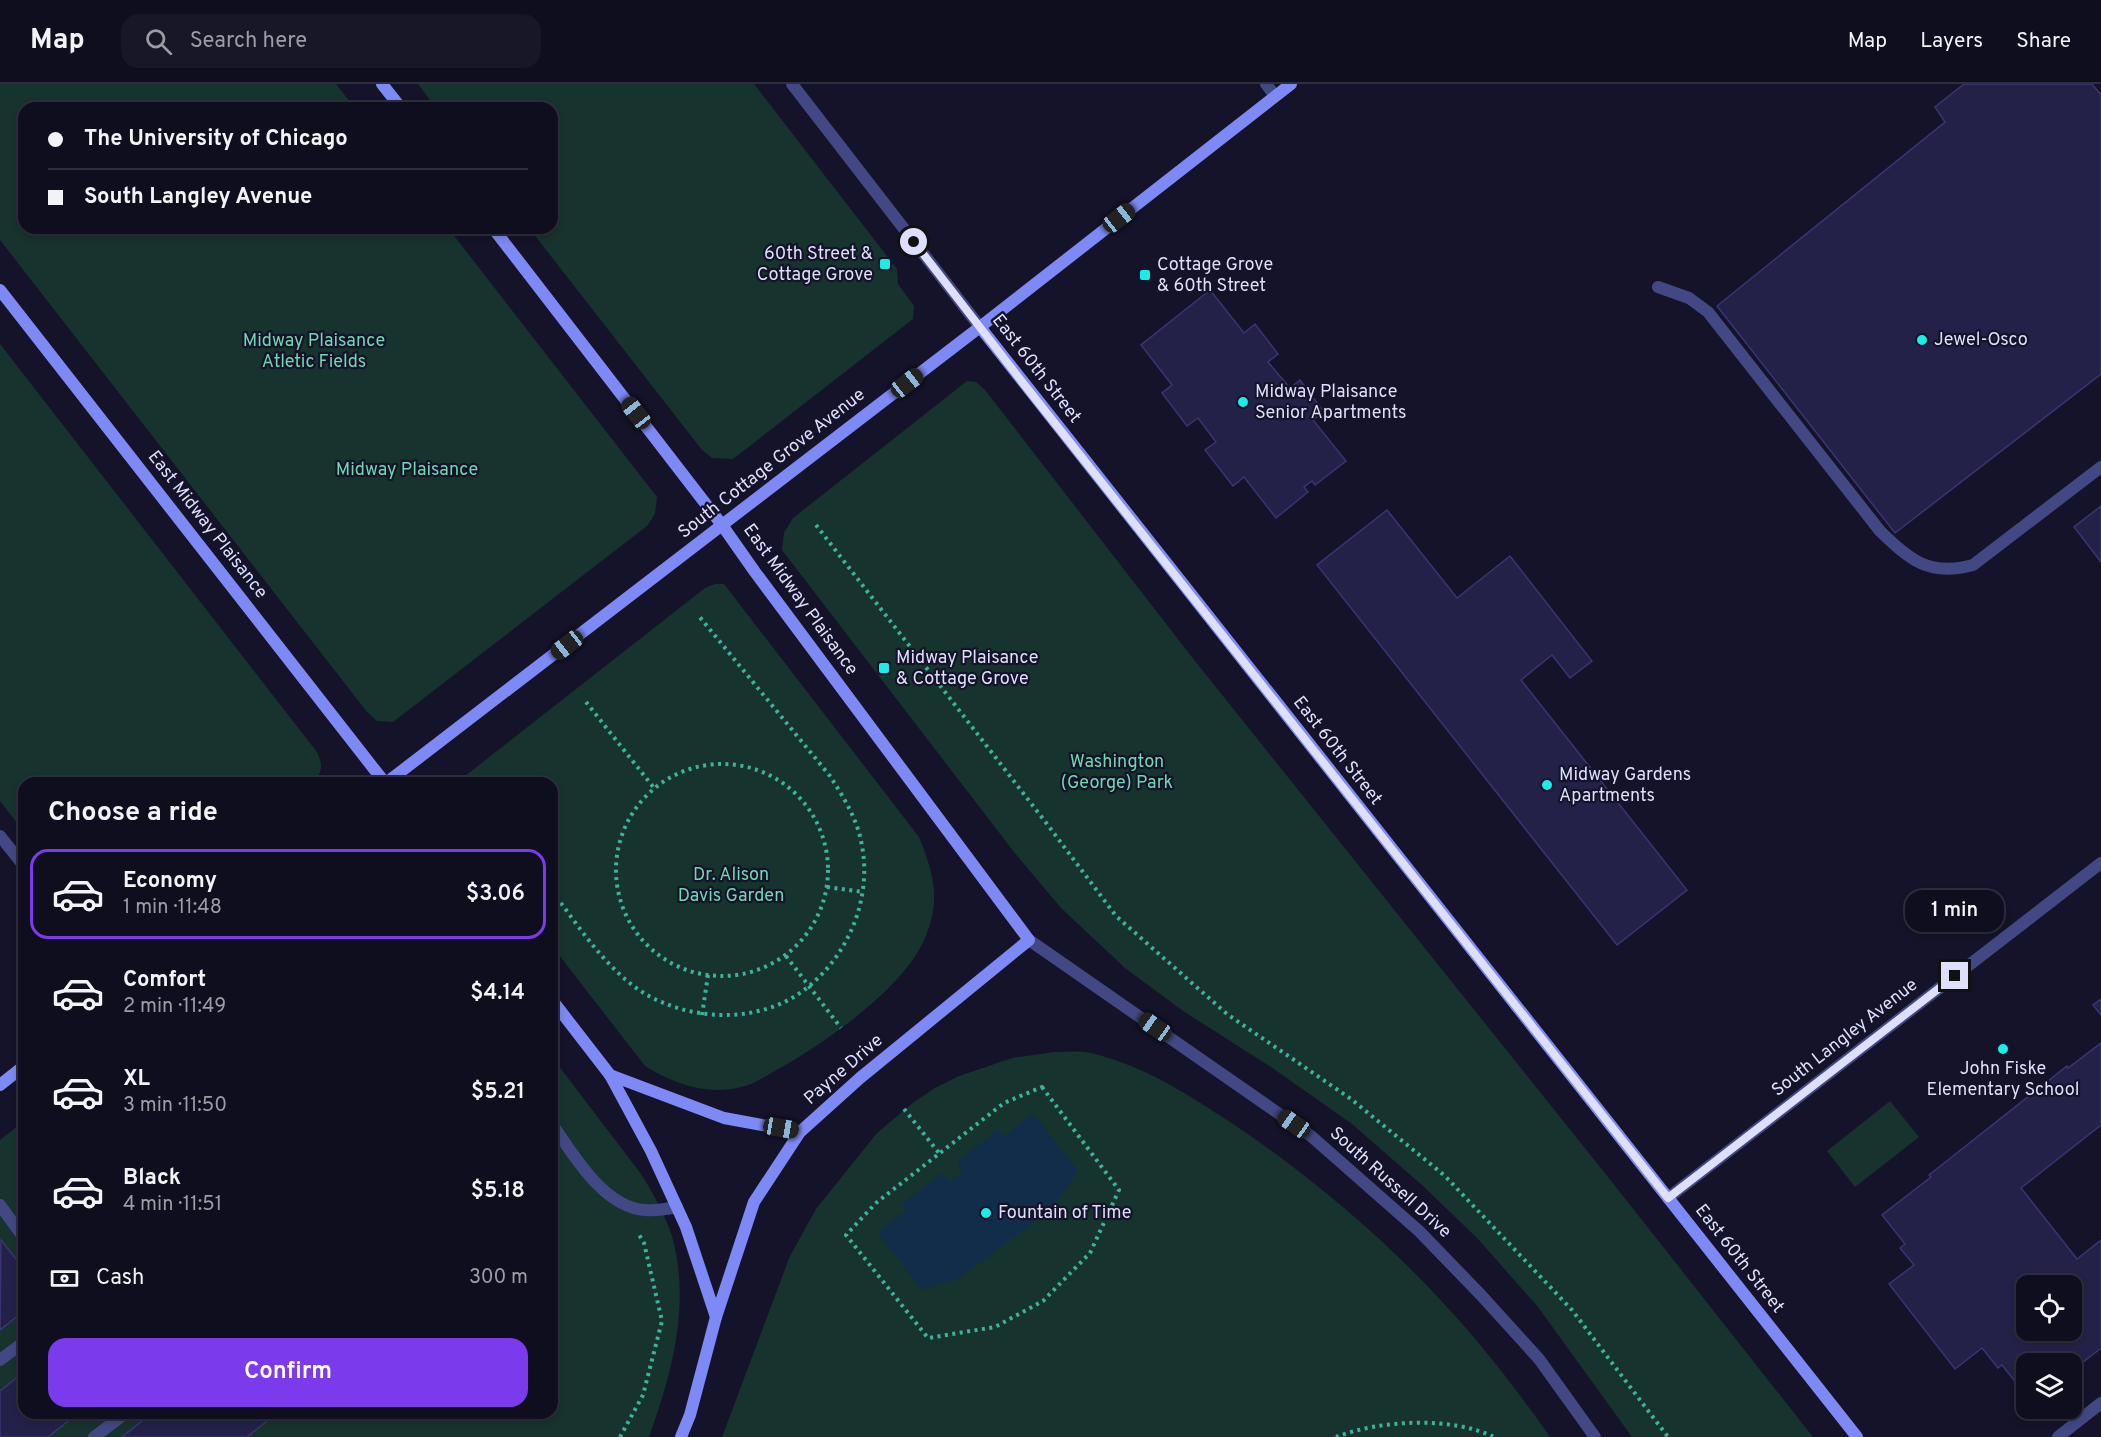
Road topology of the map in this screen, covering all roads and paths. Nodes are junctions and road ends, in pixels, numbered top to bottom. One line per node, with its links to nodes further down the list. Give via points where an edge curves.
1 (382, 84): 6 (street)
2 (792, 84): 10 (street, East 60th Street)
3 (1266, 84): 5 (street)
4 (1291, 84): 5 (street, South Cottage Grove Avenue)
5 (1275, 96): 10 (street, South Cottage Grove Avenue)
6 (396, 102)
7 (498, 234): 12 (street, East Midway Plaisance)
8 (1658, 286): 11 (street, via 1689,298 1708,312 1880,531 1919,563 1939,570 1973,565)
9 (0, 290): 16 (street, East Midway Plaisance)
10 (980, 327): 12 (street, South Cottage Grove Avenue); 39 (street, East 60th Street)
11 (2101, 466)
12 (722, 525): 17 (street, South Cottage Grove Avenue); 25 (street, East Midway Plaisance)
13 (816, 525): 55 (path, via 1116,916 1227,1014 1351,1099 1444,1176 1572,1310)
14 (698, 615): 23 (path, via 845,798 862,846)
15 (586, 702): 18 (path)
16 (381, 777)
17 (394, 777)
18 (654, 788): 22 (path, via 670,777 702,766 739,766 774,778 803,802 817,824 826,851); 27 (path, via 633,812 619,844 616,862 620,898 627,918 651,949 684,969)
19 (0, 836): 20 (street)
20 (18, 858)
21 (2101, 863): 39 (street, South Langley Avenue)
22 (827, 887): 23 (path); 26 (path, via 817,918)
23 (863, 892): 28 (path, via 849,936 834,960)
24 (558, 899): 30 (path, via 607,962 625,978 646,994)
25 (1029, 940): 37 (street, Payne Drive); 54 (street, South Russell Drive, via 1311,1136 1410,1223 1480,1293 1539,1359)
26 (786, 956): 27 (path, via 764,969 736,976); 28 (path)
27 (708, 975): 30 (path)
28 (809, 986): 30 (path, via 792,998 760,1010); 31 (path)
29 (558, 1008): 33 (street)
30 (702, 1015)
31 (841, 1028)
32 (18, 1071): 34 (street)
33 (610, 1075): 37 (street, via 724,1119); 42 (street)
34 (0, 1085)
35 (904, 1109): 38 (path)
36 (558, 1132): 40 (street, via 608,1196)
37 (800, 1132): 44 (street, Payne Drive, via 753,1202)
38 (939, 1153): 38 (path, via 876,1203 846,1234 928,1338 995,1327 1042,1301 1090,1253 1119,1190 1042,1088 1004,1102)
39 (1668, 1198): 56 (street, East 60th Street)
40 (622, 1204): 42 (street, via 643,1210); 50 (path, via 644,1243 662,1321 643,1395)
41 (0, 1205): 43 (street)
42 (677, 1207): 44 (street)
43 (18, 1230)
44 (716, 1317): 51 (street, Payne Drive)
45 (18, 1346): 46 (street)
46 (0, 1360)
47 (2101, 1403): 57 (street)
48 (118, 1419): 49 (street)
49 (94, 1437)
50 (620, 1437)
51 (681, 1437)
52 (1336, 1437): 53 (path, via 1353,1430 1429,1421 1478,1429)
53 (1494, 1437)
54 (1595, 1437)
55 (1668, 1437)
56 (1857, 1437)
57 (2058, 1437)

